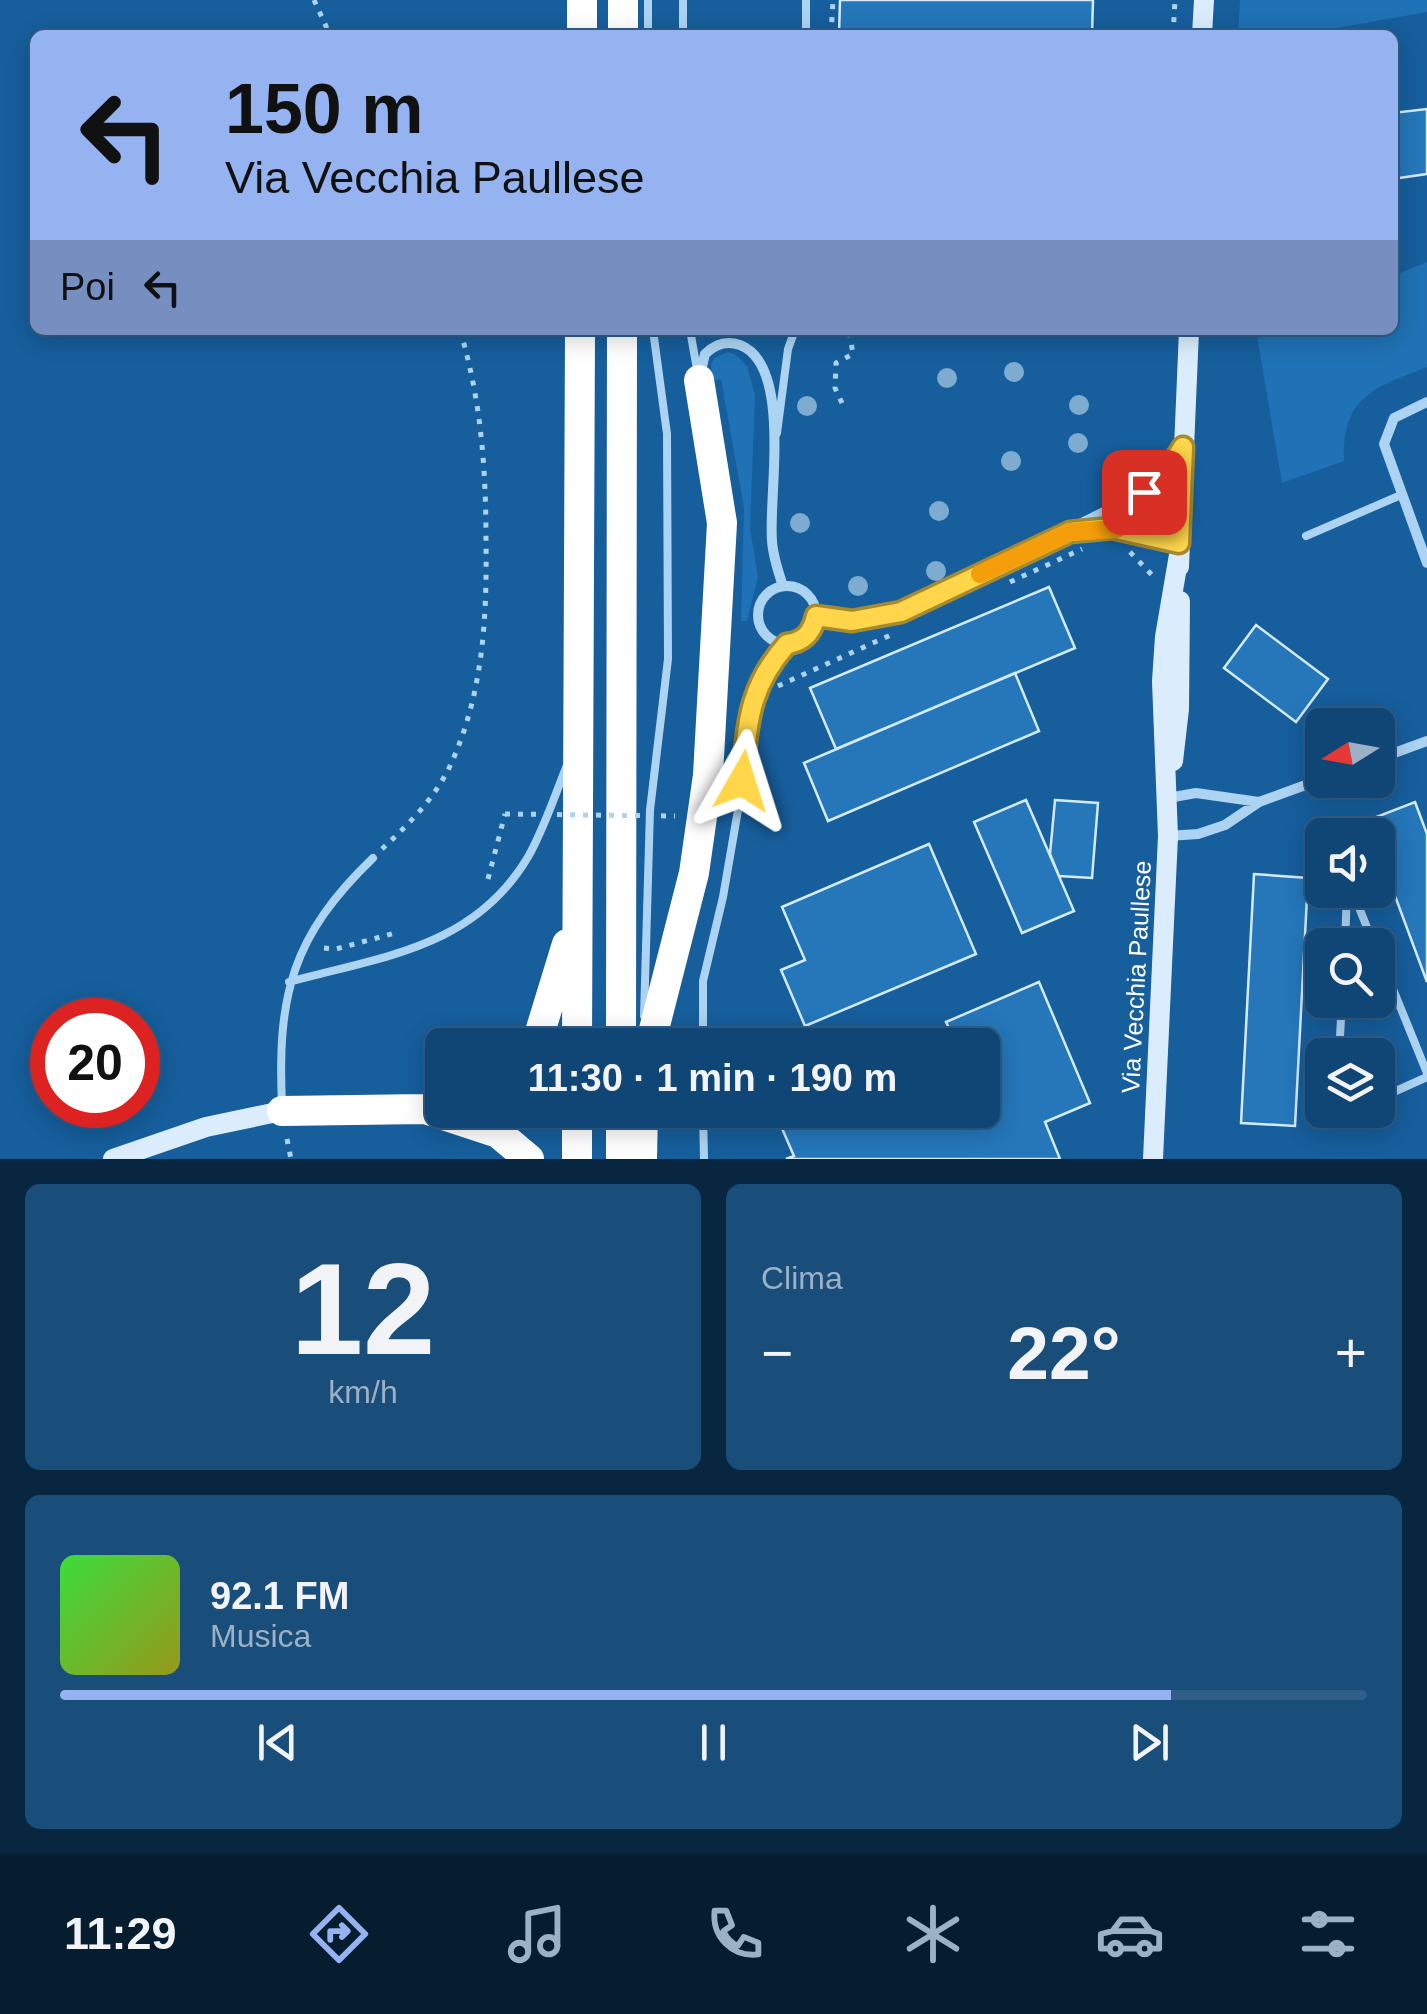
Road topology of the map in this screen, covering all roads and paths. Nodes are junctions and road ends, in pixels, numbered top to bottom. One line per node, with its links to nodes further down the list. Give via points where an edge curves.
1 (314, 0): 10 (path)
2 (582, 0): 11 (highway)
3 (622, 0): 12 (highway)
4 (648, 0): 13 (lane)
5 (683, 0): 14 (lane)
6 (806, 0): 15 (lane)
7 (833, 0): 16 (path)
8 (1176, 0): 17 (path)
9 (1204, 0): 18 (street)
10 (328, 30)
11 (582, 30)
12 (623, 30)
13 (648, 30)
14 (683, 30)
15 (806, 30)
16 (831, 30)
17 (1173, 30)
18 (1202, 30)
19 (461, 335): 55 (path, via 486,472 480,673 448,770)
20 (580, 335): 47 (highway)
21 (622, 335): 64 (highway)
22 (654, 335): 65 (lane, via 666,434 668,659 650,810)
23 (691, 335): 27 (lane)
24 (793, 335): 30 (lane)
25 (1189, 335): 31 (street, Via Vecchia Paullese)
26 (850, 336): 29 (path, via 853,354 836,363)
27 (699, 380): 30 (street, via 702,359 714,346 728,342 749,350 768,386); 66 (highway, via 722,524 708,774 694,873)
28 (1427, 402): 32 (street, via 1394,418 1384,444)
29 (842, 403)
30 (775, 443): 41 (street, via 772,542)
31 (1183, 447): 33 (street, via 1156,485); 36 (street, Via Vecchia Paullese)
32 (1402, 495): 35 (lane); 39 (street)
33 (1107, 508): 34 (street); 36 (street, via 1148,505)
34 (1070, 532): 36 (street, via 1112,528); 43 (street, via 901,612 852,621)
35 (1306, 536)
36 (1179, 541): 51 (street, Via Vecchia Paullese, via 1162,681)
37 (1090, 546): 42 (path)
38 (1123, 547): 40 (path)
39 (1427, 563)
40 (1152, 575)
41 (783, 586): 43 (street, via 810,597); 45 (street, via 760,602 758,622 768,638)
42 (1002, 586)
43 (816, 616): 45 (street, via 810,634)
44 (896, 633): 46 (path)
45 (787, 644): 46 (lane, via 766,668)
46 (755, 696): 67 (lane, via 703,981)
47 (578, 737): 57 (highway); 60 (lane, via 529,856 472,921 438,939)
48 (1427, 741): 49 (street)
49 (1395, 753)
50 (1305, 785): 52 (street)
51 (1168, 798): 52 (street, via 1196,793); 54 (street, Via Vecchia Paullese)
52 (1259, 802): 54 (street, via 1225,825)
53 (675, 816): 56 (path, bridge, via 506,814 492,872)
54 (1168, 836): 83 (street, Via Vecchia Paullese)
55 (373, 858): 60 (lane, via 308,938)
56 (480, 890)
57 (577, 913): 62 (highway); 63 (highway)
58 (410, 929): 59 (path)
59 (324, 948)
60 (289, 982): 71 (lane, via 282,1016)
61 (1395, 995): 68 (lane)
62 (541, 1028)
63 (577, 1028)
64 (621, 1028)
65 (647, 1028)
66 (652, 1028)
67 (703, 1028)
68 (1427, 1075): 69 (lane)
69 (1395, 1091)
70 (425, 1107): 71 (highway)
71 (282, 1111): 77 (street, via 216,1124)
72 (486, 1128): 78 (highway)
73 (577, 1128): 79 (highway)
74 (621, 1128): 80 (highway)
75 (643, 1128): 81 (highway)
76 (703, 1128): 82 (lane)
77 (113, 1159)
78 (529, 1159)
79 (577, 1159)
80 (621, 1159)
81 (642, 1159)
82 (704, 1159)
83 (1153, 1159)

